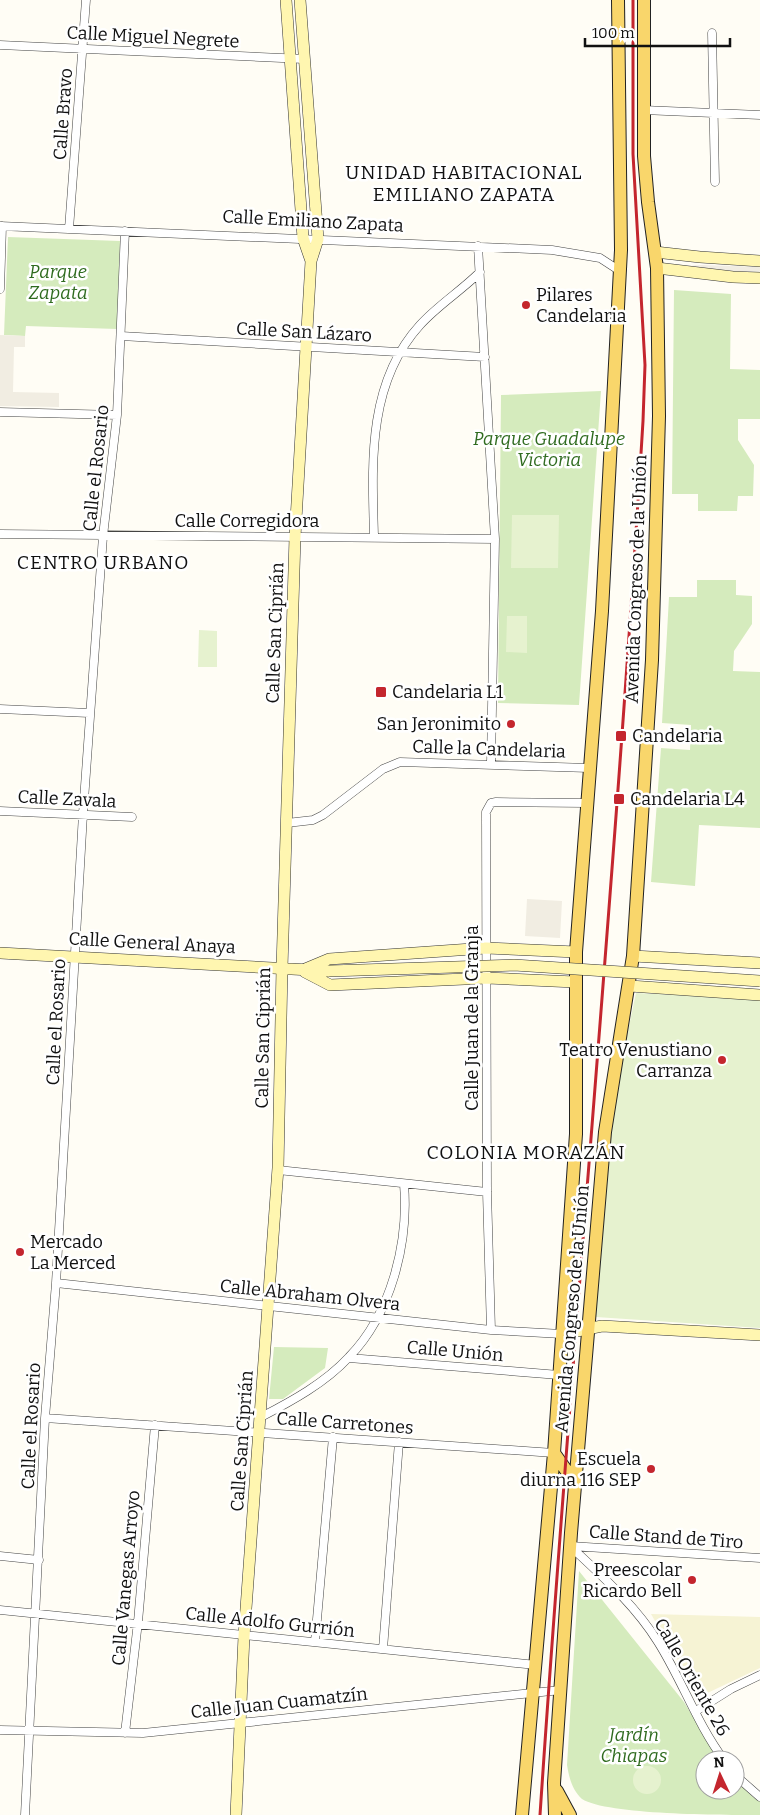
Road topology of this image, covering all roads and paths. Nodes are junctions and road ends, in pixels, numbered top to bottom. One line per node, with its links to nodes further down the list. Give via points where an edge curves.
1 (86, 0): 8 (street, Calle Bravo)
2 (286, 0): 9 (street, Calle San Ciprián)
3 (300, 0): 10 (street)
4 (618, 0): 25 (main road, Avenida Congreso de la Unión)
5 (644, 0): 11 (main road, Avenida Congreso de la Unión)
6 (712, 33): 12 (street)
7 (0, 45): 8 (street, Calle Miguel Negrete)
8 (82, 49): 9 (street, Calle Miguel Negrete); 16 (street, Calle Bravo)
9 (290, 58): 10 (street, Calle Miguel Negrete); 18 (street, Calle San Ciprián)
10 (304, 59): 19 (street)
11 (643, 110): 12 (street); 21 (main road, Avenida Congreso de la Unión, via 648,202)
12 (713, 114): 13 (street); 14 (street)
13 (760, 115)
14 (715, 182)
15 (1, 226): 16 (street, Calle Emiliano Zapata); 28 (street)
16 (69, 229): 17 (street, Calle Emiliano Zapata)
17 (125, 231): 18 (street, Calle Emiliano Zapata); 29 (street, Calle el Rosario)
18 (304, 238): 19 (street, Calle Emiliano Zapata); 22 (street, Calle San Ciprián)
19 (318, 239): 20 (street, Calle Emiliano Zapata); 22 (street, Calle San Ciprián)
20 (478, 246): 25 (street, Calle Emiliano Zapata, via 552,250 600,258); 26 (street)
21 (655, 252): 23 (street); 24 (main road, Avenida Congreso de la Unión)
22 (310, 261): 30 (street, Calle San Ciprián)
23 (760, 261)
24 (657, 268): 27 (street, via 733,278); 53 (main road, Avenida Congreso de la Unión, via 659,416 654,611)
25 (620, 271): 43 (main road, Avenida Congreso de la Unión, via 606,534)
26 (480, 272): 31 (street, via 439,305); 32 (street)
27 (760, 278)
28 (0, 289)
29 (121, 336): 30 (street, Calle San Lázaro); 34 (street, Calle el Rosario)
30 (307, 348): 31 (street, Calle San Lázaro); 38 (street, Calle San Ciprián)
31 (400, 352): 32 (street, Calle San Lázaro); 37 (street, via 385,388 373,440)
32 (484, 357): 39 (street)
33 (0, 412): 34 (street)
34 (117, 415): 36 (street, Calle el Rosario)
35 (0, 534): 36 (street, Calle Corregidora)
36 (103, 536): 38 (street, Calle Corregidora); 41 (street, Calle el Rosario)
37 (374, 536): 38 (street, Calle Corregidora); 39 (street, Calle Corregidora)
38 (296, 537): 48 (street, Calle San Ciprián)
39 (495, 539): 42 (street)
40 (0, 709): 41 (street)
41 (89, 713): 46 (street, Calle el Rosario)
42 (491, 764): 43 (street, Calle la Candelaria); 48 (street, Calle la Candelaria, via 400,762 383,769 313,820)
43 (588, 768): 44 (main road, Avenida Congreso de la Unión)
44 (586, 803): 49 (street, Calle Juan de la Granja, via 496,802 487,807); 51 (main road, Avenida Congreso de la Unión)
45 (0, 811): 46 (street, Calle Zavala)
46 (83, 814): 47 (street, Calle Zavala); 52 (street, Calle el Rosario)
47 (132, 817)
48 (287, 824): 55 (street, Calle San Ciprián)
49 (486, 948): 51 (street, Calle General Anaya); 56 (street, Calle General Anaya, via 329,959); 57 (street, Calle Juan de la Granja)
50 (0, 952): 52 (street, Calle General Anaya)
51 (576, 952): 59 (main road, Avenida Congreso de la Unión)
52 (76, 955): 55 (street, Calle General Anaya); 65 (street, Calle el Rosario)
53 (633, 956): 54 (street); 60 (main road, Avenida Congreso de la Unión)
54 (760, 963)
55 (282, 968): 56 (street, Calle General Anaya); 62 (street, Calle San Ciprián)
56 (301, 970): 57 (street, Calle General Anaya, via 330,985); 58 (street, Calle General Anaya, bridge, via 514,965)
57 (487, 978): 59 (street, Calle General Anaya); 64 (street, Calle Juan de la Granja)
58 (760, 981)
59 (575, 982): 70 (main road, Avenida Congreso de la Unión, via 577,1105)
60 (630, 986): 61 (street); 68 (main road, Avenida Congreso de la Unión, via 608,1106)
61 (760, 995)
62 (278, 1170): 63 (street); 66 (street, Calle San Ciprián)
63 (404, 1184): 64 (street); 67 (street, via 403,1243 396,1270)
64 (486, 1192): 69 (street, Calle Juan de la Granja)
65 (56, 1283): 66 (street, Calle Abraham Olvera); 75 (street, Calle el Rosario)
66 (270, 1305): 67 (street, Calle Abraham Olvera); 74 (street, Calle San Ciprián)
67 (376, 1317): 69 (street, Calle Abraham Olvera); 72 (street, via 365,1339)
68 (589, 1328): 70 (street); 71 (street); 81 (main road, Avenida Congreso de la Unión)
69 (491, 1330): 70 (street, Calle Abraham Olvera)
70 (562, 1334): 73 (main road, Avenida Congreso de la Unión)
71 (760, 1335)
72 (349, 1358): 73 (street, Calle Unión); 74 (street, via 314,1387)
73 (559, 1375): 80 (main road, Avenida Congreso de la Unión)
74 (261, 1417): 77 (street, Calle San Ciprián)
75 (45, 1418): 76 (street, Calle Carretones); 85 (street, Calle el Rosario)
76 (154, 1425): 77 (street, Calle Carretones); 88 (street, Calle Vanegas Arroyo)
77 (260, 1432): 78 (street, Calle Carretones); 89 (street, Calle San Ciprián)
78 (333, 1437): 79 (street, Calle Carretones); 90 (street)
79 (399, 1442): 80 (street, Calle Carretones); 91 (street)
80 (554, 1452): 81 (main road); 92 (main road, Avenida Congreso de la Unión)
81 (575, 1483): 82 (main road, Avenida Congreso de la Unión)
82 (570, 1546): 84 (street, Calle Stand de Tiro); 94 (main road, Avenida Congreso de la Unión); 96 (street, Calle Oriente 26, via 610,1583 644,1622)
83 (0, 1556): 85 (street)
84 (760, 1558)
85 (39, 1560): 87 (street, Calle el Rosario)
86 (0, 1610): 87 (street, Calle Adolfo Gurrión)
87 (35, 1613): 88 (street, Calle Adolfo Gurrión); 99 (street, Calle el Rosario)
88 (138, 1622): 89 (street, Calle Adolfo Gurrión); 100 (street, Calle Vanegas Arroyo)
89 (244, 1636): 90 (street, Calle Adolfo Gurrión); 97 (street, Calle San Ciprián)
90 (315, 1642): 91 (street, Calle Adolfo Gurrión)
91 (383, 1649): 92 (street, Calle Adolfo Gurrión)
92 (536, 1665): 95 (main road, Avenida Congreso de la Unión)
93 (760, 1675): 96 (street)
94 (560, 1690): 95 (street, Calle Juan Cuamatzín); 102 (main road, Avenida Congreso de la Unión)
95 (534, 1692): 97 (street, Calle Juan Cuamatzín); 107 (main road, Avenida Congreso de la Unión)
96 (696, 1712): 101 (street, Calle Oriente 26)
97 (239, 1722): 100 (street, Calle Juan Cuamatzín); 106 (street, Calle San Ciprián)
98 (0, 1730): 99 (street, Calle Juan Cuamatzín)
99 (30, 1731): 100 (street, Calle Juan Cuamatzín); 105 (street, Calle el Rosario)
100 (125, 1733)
101 (717, 1750)
102 (554, 1783): 108 (main road, Avenida Congreso de la Unión); 109 (main road, via 559,1799)
103 (745, 1783): 104 (street)
104 (760, 1796)
105 (26, 1815)
106 (236, 1815)
107 (522, 1815)
108 (554, 1815)
109 (570, 1815)

